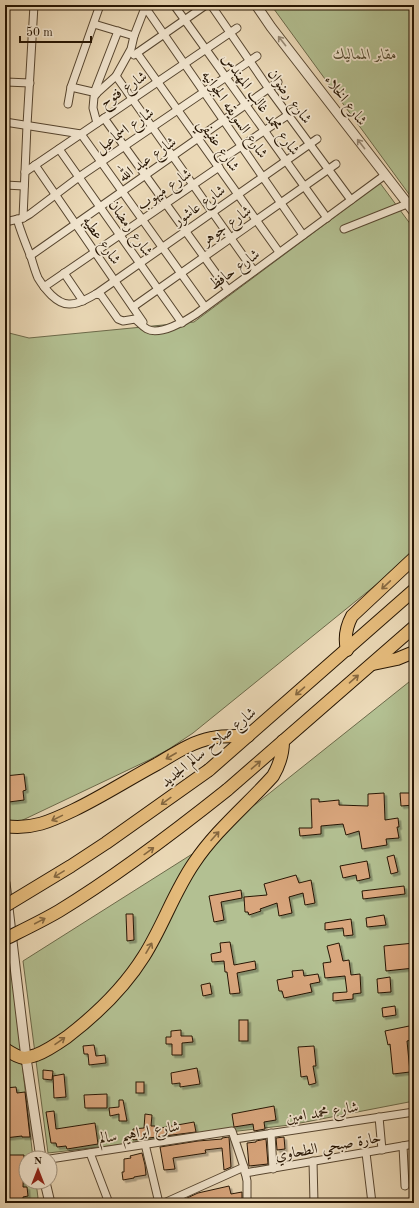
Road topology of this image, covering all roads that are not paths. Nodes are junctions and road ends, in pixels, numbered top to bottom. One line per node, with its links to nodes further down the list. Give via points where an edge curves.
1 (34, 5): 26 (street)
2 (100, 5): 9 (street)
3 (174, 5): 8 (street, شارع محمد غالب المهندس)
4 (206, 5): 8 (street)
5 (211, 5): 12 (street, شارع رضوان)
6 (256, 5): 59 (street, شارع الخلاء, one-way to 6)
7 (145, 6): 13 (street, شارع السويقه الجوانيه); 14 (street)
8 (185, 20): 13 (street); 15 (street, شارع محمد غالب المهندس)
9 (94, 24): 11 (street); 27 (street)
10 (237, 28): 12 (street, شارع فتوح)
11 (118, 31): 14 (street); 30 (street)
12 (230, 32): 15 (street, شارع فتوح); 18 (street, شارع رضوان)
13 (164, 34): 16 (street); 20 (street, شارع السويقه الجوانيه)
14 (134, 36): 19 (street)
15 (206, 49): 20 (street, شارع فتوح); 22 (street, شارع محمد غالب المهندس)
16 (137, 53): 19 (street); 24 (street, شارع عفيفي)
17 (257, 56): 18 (street, شارع اسماعيل)
18 (249, 61): 22 (street, شارع اسماعيل); 28 (street, شارع رضوان)
19 (124, 62): 21 (street)
20 (184, 64): 24 (street, شارع فتوح); 29 (street, شارع السويقه الجوانيه)
21 (116, 76): 30 (street); 31 (street)
22 (226, 76): 29 (street, شارع اسماعيل); 33 (street, شارع محمد غالب المهندس)
23 (6, 82): 26 (street)
24 (158, 82): 31 (street, شارع فتوح); 34 (street, شارع عفيفي)
25 (278, 82): 28 (street, شارع عبد الله)
26 (30, 83): 40 (street)
27 (72, 87): 30 (street); 32 (street)
28 (269, 89): 33 (street, شارع عبد الله); 35 (street, شارع رضوان)
29 (203, 92): 34 (street, شارع اسماعيل); 37 (street, شارع السويقه الجوانيه)
30 (96, 93): 39 (street, via 93,108)
31 (132, 99): 36 (street, شارع فتوح); 41 (street)
32 (68, 104)
33 (246, 105): 37 (street, شارع عبد الله); 42 (street, شارع محمد غالب المهندس)
34 (177, 109): 41 (street, شارع اسماعيل); 44 (street, شارع عفيفي)
35 (291, 113): 42 (street, شارع ميهوب); 46 (street, شارع رضوان)
36 (104, 118): 39 (street, شارع فتوح); 47 (street)
37 (224, 121): 44 (street, شارع عبد الله); 48 (street, شارع السويقه الجوانيه)
38 (5, 122): 40 (street)
39 (97, 123): 43 (street, شارع فتوح)
40 (27, 125): 43 (street); 57 (street)
41 (152, 127): 47 (street, شارع اسماعيل); 50 (street)
42 (264, 130): 48 (street, شارع ميهوب); 51 (street, شارع محمد غالب المهندس)
43 (81, 134): 49 (street, شارع فتوح); 52 (street)
44 (198, 138): 50 (street, شارع عبد الله); 55 (street, شارع عفيفي)
45 (317, 138): 46 (street, شارع عاشور)
46 (309, 144): 51 (street, شارع عاشور); 56 (street, شارع رضوان)
47 (124, 146): 52 (street, شارع اسماعيل); 58 (street)
48 (241, 146): 55 (street, شارع ميهوب); 61 (street, شارع السويقه الجوانيه)
49 (59, 149): 54 (street, شارع فتوح); 60 (street, شارع رمضان)
50 (172, 156): 58 (street, شارع عبد الله); 63 (street)
51 (286, 160): 61 (street, شارع عاشور); 65 (street, شارع محمد غالب المهندس)
52 (101, 162): 60 (street, شارع اسماعيل); 66 (street)
53 (336, 164): 56 (street, شارع جوهر)
54 (35, 165): 57 (street, شارع فتوح); 68 (street, شارع عطيه)
55 (217, 165): 63 (street, شارع ميهوب); 67 (street, شارع عفيفي)
56 (328, 170): 65 (street, شارع جوهر); 69 (street, شارع رضوان)
57 (24, 172): 64 (street)
58 (146, 175): 66 (street, شارع عبد الله); 71 (street)
59 (385, 175): 69 (street, شارع حافظ); 73 (street, شارع الخلاء)
60 (79, 177): 68 (street, شارع اسماعيل); 72 (street, شارع رمضان)
61 (263, 177): 67 (street, شارع عاشور); 70 (street, شارع السويقه الجوانيه)
62 (5, 185): 64 (street)
63 (193, 185): 71 (street, شارع ميهوب); 74 (street)
64 (24, 186): 75 (street)
65 (304, 186): 70 (street, شارع جوهر); 76 (street, شارع محمد غالب المهندس)
66 (123, 192): 72 (street, شارع عبد الله); 77 (street)
67 (238, 194): 74 (street, شارع عاشور); 78 (street, شارع عفيفي)
68 (56, 195): 75 (street, شارع اسماعيل, via 30,214); 80 (street, شارع عطيه)
69 (351, 200): 76 (street, شارع حافظ)
70 (280, 202): 78 (street, شارع جوهر); 84 (street, شارع السويقه الجوانيه)
71 (166, 204): 77 (street, شارع ميهوب); 82 (street)
72 (101, 208): 80 (street, شارع عبد الله); 83 (street, شارع رمضان)
73 (411, 208): 81 (street)
74 (212, 212): 82 (street, شارع عاشور); 85 (street)
75 (20, 218): 79 (street, شارع اسماعيل); 89 (street)
76 (327, 218): 84 (street, شارع حافظ)
77 (143, 219): 83 (street, شارع ميهوب); 86 (street)
78 (256, 220): 85 (street, شارع جوهر); 88 (street, شارع عفيفي)
79 (5, 222)
80 (76, 225): 87 (street, شارع عطيه); 89 (street, شارع عبد الله)
81 (344, 229)
82 (186, 231): 86 (street, شارع عاشور); 90 (street)
83 (120, 235): 87 (street, شارع ميهوب); 91 (street, شارع رمضان)
84 (303, 235): 88 (street, شارع حافظ)
85 (230, 238): 90 (street, شارع جوهر); 92 (street)
86 (162, 247): 91 (street, شارع عاشور); 94 (street)
87 (95, 252): 93 (street, شارع ميهوب); 95 (street, شارع عطيه)
88 (279, 252): 92 (street, شارع حافظ)
89 (30, 256): 96 (street)
90 (204, 256): 94 (street, شارع جوهر); 98 (street)
91 (140, 263): 95 (street, شارع عاشور); 97 (street, شارع رمضان)
92 (254, 271): 98 (street, شارع حافظ)
93 (64, 273): 96 (street, شارع ميهوب); 100 (street)
94 (181, 273): 97 (street, شارع جوهر); 102 (street)
95 (114, 280): 99 (street, شارع عاشور); 101 (street, شارع عطيه)
96 (44, 287): 100 (street, via 63,303)
97 (158, 289): 101 (street, شارع جوهر); 103 (street, شارع رمضان)
98 (228, 290): 102 (street, شارع حافظ)
99 (96, 294): 100 (street, شارع عاشور); 104 (street, via 101,295 118,319 135,319)
100 (83, 301)
101 (133, 307): 104 (street, شارع عطيه)
102 (205, 307): 103 (street, شارع حافظ)
103 (182, 323): 104 (street, شارع حافظ, via 162,330)
104 (147, 329)
105 (414, 558): 108 (highway, one-way to 108, via 352,616 345,632)
106 (414, 590): 108 (highway, شارع صلاح سالم الجديد)
107 (414, 627): 110 (highway)
108 (347, 650): 111 (highway, شارع صلاح سالم الجديد, one-way to 111)
109 (414, 652): 110 (highway, via 397,659)
110 (372, 664): 112 (highway, one-way to 110)
111 (248, 736): 113 (highway, one-way to 113, via 224,736 201,741 182,749 94,800 50,821 25,827); 115 (highway, شارع صلاح سالم الجديد, one-way to 115, bridge, via 209,770 88,855)
112 (283, 741): 116 (highway, one-way to 112, bridge, via 58,911 112,876 227,790); 118 (highway, one-way to 112, via 44,1052 73,1032 127,981 151,944 194,862 214,837 273,776 281,759)
113 (5, 826)
114 (5, 883): 118 (street)
115 (5, 906)
116 (5, 939)
117 (5, 1049): 118 (highway)
118 (26, 1058): 126 (street)
119 (414, 1112): 120 (street, شارع محمد امين)
120 (379, 1117): 121 (street, شارع محمد امين); 127 (street)
121 (271, 1133): 122 (street, شارع محمد امين); 132 (street)
122 (235, 1139): 123 (street, شارع ابراهيم سالم, via 232,1131); 133 (street)
123 (145, 1144): 128 (street, شارع ابراهيم سالم); 138 (street)
124 (414, 1144): 125 (street, حارة صبحي الطحاوي)
125 (404, 1146): 127 (street, حارة صبحي الطحاوي); 134 (street)
126 (40, 1150)
127 (382, 1150): 129 (street, حارة صبحي الطحاوي)
128 (90, 1153): 130 (street, شارع ابراهيم سالم); 137 (street)
129 (366, 1153): 131 (street, حارة صبحي الطحاوي); 142 (street)
130 (58, 1158)
131 (313, 1161): 132 (street, حارة صبحي الطحاوي); 141 (street)
132 (273, 1169): 133 (street, حارة صبحي الطحاوي)
133 (245, 1170): 139 (street, حارة صبحي الطحاوي); 140 (street)
134 (405, 1186)
135 (47, 1190): 136 (street)
136 (50, 1203)
137 (109, 1203)
138 (159, 1203)
139 (164, 1203)
140 (247, 1203)
141 (314, 1203)
142 (372, 1203)

